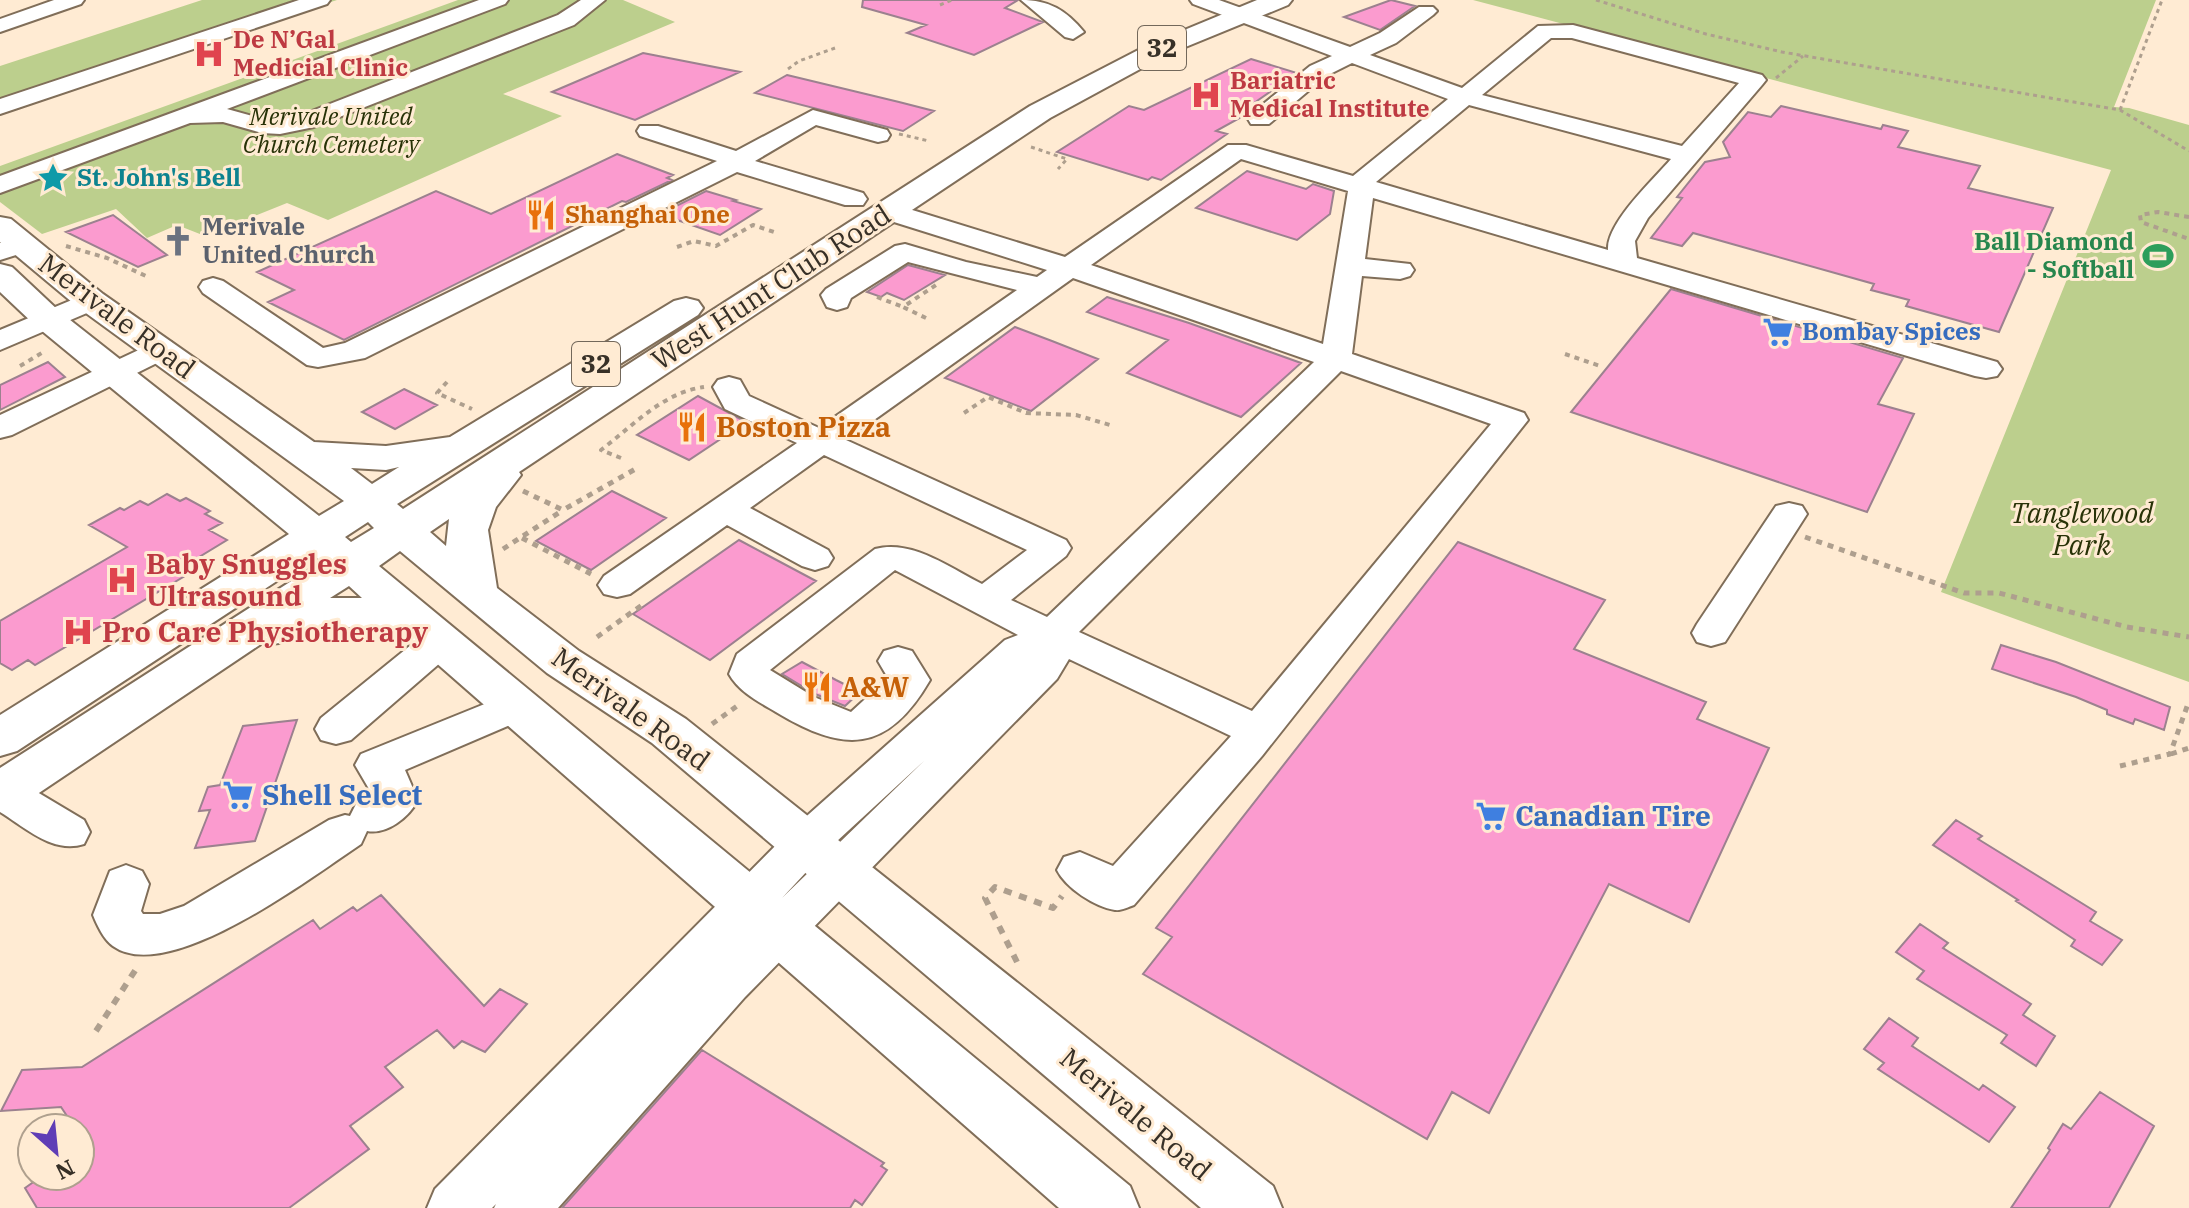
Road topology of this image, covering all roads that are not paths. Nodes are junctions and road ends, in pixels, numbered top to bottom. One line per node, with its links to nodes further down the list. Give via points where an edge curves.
1 (74, 0): 10 (street)
2 (320, 0): 14 (street)
3 (448, 0): 19 (street)
4 (498, 0): 15 (street)
5 (595, 0): 15 (street, via 566,20 305,122 280,127 224,115)
6 (1031, 0): 11 (street)
7 (1280, 0): 8 (main road, West Hunt Club Road / 32)
8 (1222, 5): 12 (street); 22 (main road, West Hunt Club Road / 32, via 1044,83); 27 (main road, West Hunt Club Road / 32, via 1086,85)
9 (1426, 11): 12 (street)
10 (0, 26)
11 (1073, 32)
12 (1352, 55): 13 (street); 16 (street, via 1318,71)
13 (1468, 98): 17 (street); 23 (street, via 1546,31 1573,32 1754,80); 26 (street, via 1362,181)
14 (0, 107)
15 (185, 117): 25 (street)
16 (1260, 119)
17 (1570, 125): 21 (street); 23 (street)
18 (649, 131): 24 (street)
19 (76, 132)
20 (878, 135): 24 (street, via 813,117)
21 (1551, 143)
22 (930, 151)
23 (1686, 155): 30 (street, via 1636,215 1621,241)
24 (734, 163): 27 (street); 36 (street, via 354,351 318,358)
25 (0, 185)
26 (1362, 187): 30 (street); 31 (street); 32 (street, via 1237,150)
27 (874, 198): 28 (main road, West Hunt Club Road / 32); 32 (street); 50 (main road, West Hunt Club Road / 32)
28 (819, 220)
29 (7, 241): 38 (main road, Merivale Road)
30 (1623, 262): 44 (street)
31 (1349, 266): 33 (street); 43 (street)
32 (1070, 268): 37 (street); 43 (street)
33 (1400, 270)
34 (0, 274): 40 (main road, Merivale Road)
35 (735, 276): 47 (main road, West Hunt Club Road / 32)
36 (213, 287)
37 (1042, 287): 39 (street, via 905,252 836,295); 49 (street)
38 (91, 301): 40 (street); 42 (main road, Merivale Road)
39 (837, 301)
40 (47, 334): 41 (street); 45 (main road, Merivale Road)
41 (0, 341)
42 (160, 349): 45 (street); 51 (main road, Merivale Road)
43 (1336, 358): 64 (street); 70 (street, via 1512,420)
44 (1986, 369)
45 (115, 372): 48 (street); 52 (main road, Merivale Road)
46 (729, 387): 49 (street, via 736,402)
47 (476, 423): 51 (main road, via 423,453 386,458); 54 (main road, West Hunt Club Road / 32)
48 (0, 428)
49 (822, 441): 53 (street); 62 (street, via 1053,548)
50 (528, 446): 54 (main road, West Hunt Club Road / 32); 59 (main road, via 469,513 466,544)
51 (304, 453): 54 (main road, Merivale Road)
52 (248, 480): 56 (main road, Merivale Road); 61 (main road, via 268,517 265,536)
53 (725, 509): 57 (street); 60 (street)
54 (386, 517): 56 (main road, West Hunt Club Road / 32); 58 (main road, West Hunt Club Road / 32); 59 (main road, Merivale Road)
55 (1784, 520): 63 (street)
56 (316, 535): 58 (main road, Merivale Road); 61 (main road, West Hunt Club Road / 32)
57 (815, 558)
58 (349, 565): 65 (main road, Merivale Road); 67 (main road, West Hunt Club Road / 32)
59 (486, 575): 74 (main road, Merivale Road, via 563,662 669,731)
60 (617, 585)
61 (224, 593): 71 (main road, West Hunt Club Road / 32)
62 (985, 601): 64 (street); 66 (street, via 888,557 751,664 749,674 837,725 853,728 872,718 910,680)
63 (1711, 633)
64 (1053, 634): 70 (street); 74 (street, via 1043,669)
65 (436, 637): 67 (main road, via 370,611 344,610 294,621); 68 (main road, Merivale Road); 69 (street)
66 (898, 661)
67 (175, 677): 72 (main road, West Hunt Club Road / 32)
68 (517, 706): 76 (street, via 376,765 396,800 176,931 129,932 116,915); 77 (main road, Merivale Road)
69 (336, 729)
70 (1258, 731): 75 (street, via 1118,892)
71 (0, 738)
72 (1, 792): 73 (street)
73 (68, 832)
74 (824, 856): 77 (street); 81 (main road, Merivale Road)
75 (1080, 870)
76 (126, 884)
77 (764, 916): 78 (street); 79 (street, via 728,982); 80 (main road, Merivale Road)
78 (455, 1208)
79 (522, 1208)
80 (1107, 1208)
81 (1250, 1208)

